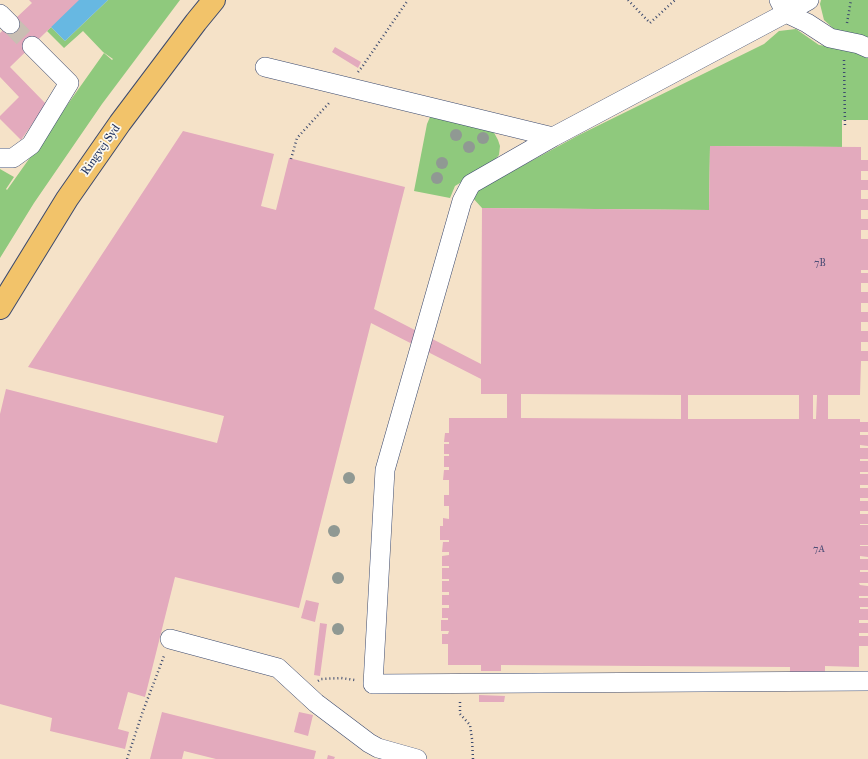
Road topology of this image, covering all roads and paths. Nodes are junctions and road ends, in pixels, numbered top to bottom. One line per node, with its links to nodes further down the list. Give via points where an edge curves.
1 (214, 0): 17 (main road, Ringvej Syd, via 120,123 67,199)
2 (408, 0): 12 (path, via 362,68)
3 (628, 0): 4 (path, via 650,23)
4 (675, 0)
5 (809, 0): 7 (lane)
6 (851, 0): 8 (path)
7 (786, 4): 8 (lane, via 806,23 830,38); 14 (lane)
8 (844, 41): 10 (lane); 13 (path)
9 (32, 46): 15 (lane, via 69,83 31,144 14,158)
10 (868, 48)
11 (265, 67): 12 (lane)
12 (345, 87): 14 (lane); 16 (path, via 297,138)
13 (845, 127)
14 (553, 137): 21 (lane, via 471,184 462,201 385,470 373,684)
15 (0, 158)
16 (291, 159)
17 (0, 308)
18 (170, 639): 23 (path); 24 (lane, via 278,668 316,703 369,743)
19 (340, 678): 20 (path)
20 (322, 679)
21 (868, 681)
22 (460, 704): 25 (path, via 460,714 470,725)
23 (127, 759)
24 (417, 759)
25 (473, 759)

